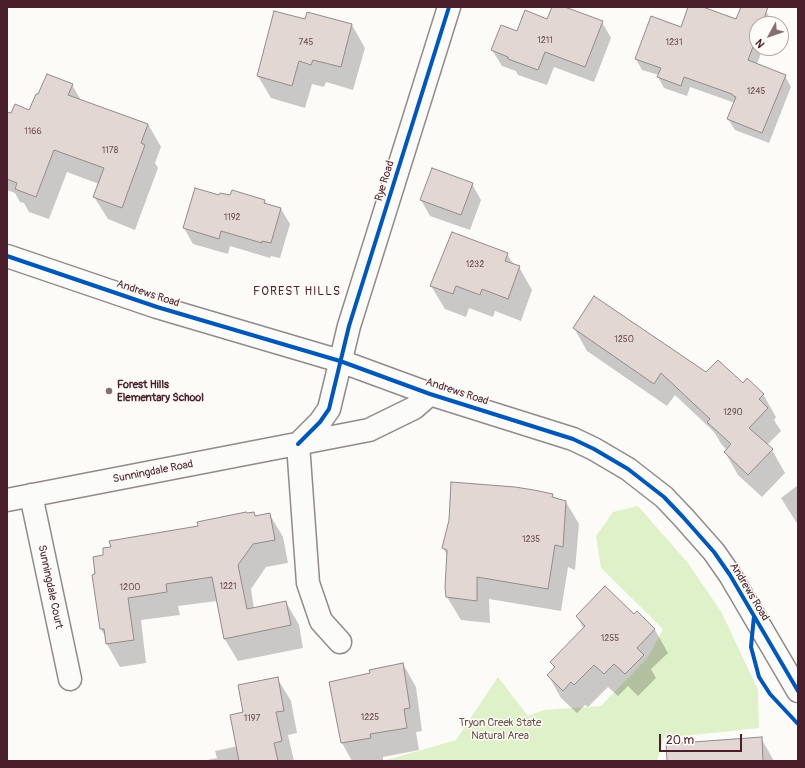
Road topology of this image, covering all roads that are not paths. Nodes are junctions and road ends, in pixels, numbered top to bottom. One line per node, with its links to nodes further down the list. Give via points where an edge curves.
1 (449, 7): 3 (street, Rye Road)
2 (7, 256): 3 (street, Andrews Road, via 157,307)
3 (340, 361): 4 (street, Andrews Road); 5 (street, via 329,409)
4 (430, 394): 5 (street, Sunningdale Road, via 414,408 369,430); 10 (street, Andrews Road, via 573,438 645,481 684,517 714,552)
5 (298, 444): 6 (street, Sunningdale Road); 8 (street, via 308,583 321,621)
6 (31, 495): 7 (street, Sunningdale Road); 9 (street, Sunningdale Court)
7 (7, 500)
8 (340, 642)
9 (70, 679)
10 (798, 691)

